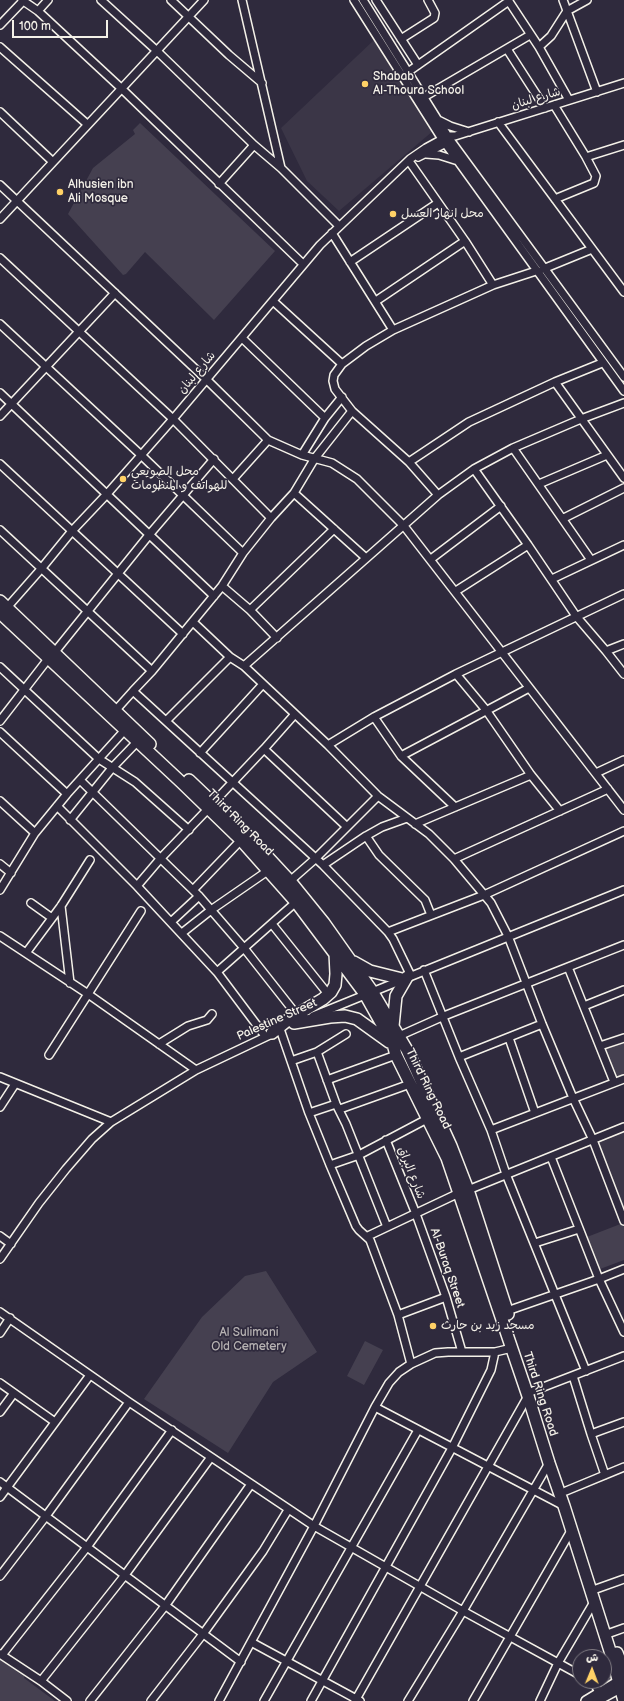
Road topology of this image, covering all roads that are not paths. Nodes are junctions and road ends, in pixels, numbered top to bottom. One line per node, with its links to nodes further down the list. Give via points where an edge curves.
1 (22, 0): 14 (street); 17 (street)
2 (48, 0): 14 (street)
3 (101, 0): 23 (street)
4 (171, 0): 16 (street)
5 (204, 0): 16 (street)
6 (242, 0): 26 (street)
7 (354, 0): 39 (street)
8 (363, 0): 25 (street)
9 (376, 0): 19 (street)
10 (428, 0): 19 (street, via 435,13 434,18)
11 (563, 0): 15 (street)
12 (587, 0): 15 (street)
13 (509, 1): 18 (street); 24 (street)
14 (38, 11): 28 (street)
15 (567, 11): 21 (street, via 551,36); 29 (street)
16 (188, 18): 23 (street); 26 (street)
17 (0, 25)
18 (530, 35): 21 (street); 22 (street)
19 (401, 39): 24 (street)
20 (0, 47): 37 (street)
21 (539, 47): 31 (street)
22 (507, 49): 30 (street); 33 (street)
23 (157, 51): 28 (street); 40 (street)
24 (418, 65): 25 (street)
25 (408, 72): 30 (street)
26 (262, 83): 47 (street)
27 (624, 83): 29 (street, شارع لبنان)
28 (122, 89): 37 (street); 48 (street)
29 (597, 92): 31 (street, شارع لبنان)
30 (424, 97): 35 (street)
31 (569, 100): 32 (street, شارع لبنان)
32 (554, 105): 33 (street, شارع لبنان); 43 (street)
33 (545, 108): 36 (street, شارع لبنان)
34 (0, 112): 46 (street)
35 (438, 120): 38 (street); 39 (street)
36 (498, 122): 38 (street, شارع لبنان); 50 (street)
37 (87, 124): 46 (street)
38 (470, 132): 39 (street, شارع لبنان)
39 (448, 139): 42 (street, شارع لبنان); 44 (street, شارع لبنان); 45 (street); 61 (street)
40 (254, 145): 47 (street); 48 (street)
41 (624, 145): 43 (street)
42 (426, 154): 44 (street, شارع لبنان); 45 (street)
43 (586, 158): 50 (street, via 596,176 594,182)
44 (410, 160): 52 (street); 54 (street, شارع لبنان)
45 (458, 161): 61 (street)
46 (53, 162): 51 (street)
47 (281, 168): 54 (street)
48 (219, 184): 60 (street)
49 (0, 185): 51 (street)
50 (555, 199): 57 (street)
51 (17, 200): 53 (street); 64 (street)
52 (438, 202): 56 (street); 59 (street)
53 (0, 219)
54 (339, 226): 55 (street, شارع لبنان)
55 (332, 234): 59 (street); 60 (street, شارع لبنان)
56 (465, 241): 62 (street); 66 (street)
57 (592, 249): 61 (street); 63 (street)
58 (0, 258): 69 (street)
59 (350, 262): 66 (street)
60 (303, 264): 65 (street, شارع لبنان)
61 (540, 270): 62 (street); 71 (street); 74 (street)
62 (492, 285): 68 (street)
63 (624, 292)
64 (114, 293): 69 (street); 75 (street)
65 (273, 301): 70 (street, شارع لبنان); 72 (street)
66 (376, 301): 68 (street)
67 (0, 324): 73 (street)
68 (393, 330): 72 (street)
69 (79, 332): 73 (street); 85 (street)
70 (242, 338): 75 (street, شارع لبنان); 84 (street)
71 (602, 363): 76 (street); 77 (street)
72 (342, 364): 79 (street, via 334,375 333,382)
73 (45, 368): 81 (street); 89 (street)
74 (624, 377)
75 (206, 379): 85 (street, شارع لبنان); 87 (street)
76 (555, 382): 86 (street); 94 (street, via 469,422)
77 (624, 391)
78 (0, 393): 81 (street)
79 (342, 397): 82 (street); 84 (street)
80 (624, 402): 86 (street)
81 (11, 404): 83 (street); 102 (street)
82 (352, 411): 92 (street); 94 (street)
83 (0, 416)
84 (325, 418): 90 (street)
85 (173, 419): 89 (street, شارع لبنان); 93 (street)
86 (581, 419): 88 (street); 91 (street)
87 (268, 440): 90 (street); 98 (street)
88 (513, 448): 96 (street); 99 (street)
89 (141, 455): 102 (street, شارع لبنان); 103 (street)
90 (302, 455): 92 (street)
91 (608, 455): 97 (street); 99 (street)
92 (315, 458): 101 (street); 108 (street, via 332,463 357,479)
93 (214, 459): 98 (street); 103 (street)
94 (409, 462): 104 (street)
95 (0, 464): 111 (street)
96 (474, 469): 104 (street); 105 (street)
97 (624, 478)
98 (233, 479): 106 (street)
99 (539, 484): 107 (street)
100 (624, 488): 107 (street)
101 (294, 493): 106 (street); 109 (street)
102 (107, 494): 111 (street, شارع لبنان); 112 (street)
103 (183, 495): 112 (street); 115 (street)
104 (438, 495): 108 (street)
105 (501, 506): 113 (street); 117 (street)
106 (271, 518): 115 (street)
107 (564, 518): 118 (street)
108 (404, 526): 116 (street); 117 (street)
109 (334, 529): 116 (street); 127 (street)
110 (0, 530): 119 (street)
111 (72, 531): 119 (street, شارع لبنان); 120 (street)
112 (150, 535): 120 (street); 125 (street)
113 (528, 545): 121 (street); 123 (street)
114 (624, 545): 118 (street)
115 (243, 553): 122 (street)
116 (366, 558): 132 (street)
117 (431, 560): 123 (street)
118 (592, 560): 121 (street)
119 (41, 569): 126 (street, شارع لبنان); 128 (street)
120 (118, 574): 128 (street); 131 (street)
121 (552, 579): 129 (street)
122 (222, 586): 125 (street); 127 (street)
123 (456, 591): 135 (street)
124 (624, 594): 129 (street)
125 (214, 596): 130 (street)
126 (2, 610): 136 (highway, Third Ring Road)
127 (250, 610): 132 (street)
128 (88, 612): 136 (street); 140 (street)
129 (576, 616): 134 (street); 135 (street)
130 (193, 622): 131 (street); 137 (street)
131 (183, 634): 140 (street)
132 (277, 638): 138 (street)
133 (624, 644): 134 (street)
134 (606, 651): 142 (street)
135 (501, 652): 141 (street); 144 (street)
136 (51, 656): 145 (street); 148 (highway, Third Ring Road); 153 (highway, Third Ring Road)
137 (230, 657): 138 (street); 152 (street)
138 (244, 666): 143 (street)
139 (0, 667): 145 (street)
140 (152, 671): 146 (street)
141 (456, 674): 147 (street); 150 (street)
142 (624, 674)
143 (262, 684): 149 (street); 158 (street)
144 (529, 688): 147 (street); 163 (street)
145 (24, 690): 151 (street); 160 (street)
146 (133, 691): 148 (street); 152 (street)
147 (486, 710): 159 (street); 164 (street)
148 (115, 711): 173 (highway, Third Ring Road)
149 (295, 714): 156 (street); 157 (street)
150 (374, 717): 156 (street); 159 (street)
151 (0, 721)
152 (166, 721): 158 (street)
153 (124, 731): 155 (highway, Third Ring Road); 160 (street)
154 (0, 732): 169 (street)
155 (136, 742): 162 (street); 173 (highway, Third Ring Road)
156 (328, 745): 170 (street)
157 (264, 749): 166 (street); 180 (street)
158 (200, 753): 166 (street)
159 (401, 756): 174 (street)
160 (99, 759): 162 (street); 165 (street)
161 (624, 760): 163 (street)
162 (112, 768): 168 (street); 181 (street, via 135,782)
163 (596, 773): 167 (street)
164 (531, 775): 174 (street); 176 (street)
165 (80, 780): 168 (street); 169 (street)
166 (234, 782): 173 (street); 187 (street)
167 (608, 789): 175 (street); 176 (street)
168 (92, 792): 178 (street); 186 (street)
169 (67, 794): 172 (street)
170 (378, 796): 177 (street); 180 (street)
171 (0, 801): 183 (street)
172 (57, 806): 178 (street); 183 (street)
173 (211, 806): 181 (street); 185 (highway, Third Ring Road); 194 (highway, Third Ring Road)
174 (455, 807): 179 (street)
175 (623, 807)
176 (560, 811): 188 (street)
177 (407, 818): 179 (street); 184 (street)
178 (70, 820): 195 (street)
179 (414, 824): 188 (street, via 429,834)
180 (346, 827): 187 (street)
181 (189, 830): 186 (street)
182 (624, 831): 199 (street)
183 (35, 833): 193 (street)
184 (366, 836): 191 (street); 206 (street, via 379,855 425,900)
185 (241, 840): 192 (highway, Third Ring Road); 197 (street)
186 (160, 859): 195 (street); 197 (street)
187 (315, 859): 191 (street); 194 (street)
188 (454, 859): 199 (street)
189 (90, 860): 203 (street)
190 (0, 864): 193 (street)
191 (323, 865): 210 (street)
192 (268, 870): 201 (highway, Third Ring Road); 204 (street)
193 (11, 873): 196 (street)
194 (290, 881): 218 (highway, Third Ring Road)
195 (137, 886): 208 (street)
196 (0, 890)
197 (192, 890): 200 (street)
198 (624, 890): 213 (street, Palestine Street)
199 (484, 895): 206 (street); 213 (street)
200 (199, 896): 204 (street); 208 (street)
201 (296, 902): 209 (street); 216 (highway, Third Ring Road)
202 (31, 903): 207 (street)
203 (61, 906): 207 (street); 223 (street)
204 (211, 910): 211 (street); 215 (street)
205 (141, 911): 227 (street)
206 (431, 915): 210 (street)
207 (52, 918): 217 (street)
208 (171, 922): 211 (street)
209 (272, 924): 215 (street); 228 (street)
210 (388, 932): 222 (street, via 394,939)
211 (182, 933): 221 (street)
212 (0, 936): 217 (street)
213 (508, 936): 220 (street, Palestine Street); 224 (street)
214 (624, 945): 219 (street)
215 (244, 948): 221 (street); 232 (street)
216 (335, 952): 226 (highway, Third Ring Road); 228 (highway, via 335,985)
217 (26, 953): 223 (street)
218 (352, 961): 222 (highway, via 370,971); 226 (highway, Third Ring Road)
219 (568, 968): 224 (street); 229 (street)
220 (424, 970): 222 (street, Palestine Street); 231 (street)
221 (217, 972): 235 (street)
222 (407, 977): 226 (street, Palestine Street); 234 (highway, via 396,996)
223 (70, 983): 227 (street)
224 (526, 984): 231 (street); 233 (street)
225 (624, 990): 229 (street)
226 (369, 992): 232 (street, Palestine Street); 234 (highway, Third Ring Road); 239 (highway, Third Ring Road)
227 (88, 994): 240 (street); 243 (street)
228 (328, 994): 232 (highway)
229 (584, 1006): 241 (street)
230 (212, 1014): 240 (street, via 207,1020 188,1026)
231 (444, 1016): 239 (street); 245 (street)
232 (295, 1019): 235 (highway); 239 (highway, via 345,1016)
233 (542, 1024): 237 (street); 254 (street)
234 (393, 1026): 239 (highway, Third Ring Road)
235 (272, 1033): 246 (street); 247 (street, Palestine Street)
236 (346, 1034): 242 (street)
237 (509, 1038): 245 (street); 258 (street)
238 (624, 1038): 241 (street)
239 (396, 1040): 244 (highway, Third Ring Road); 269 (highway, Third Ring Road, via 407,1050 451,1146)
240 (159, 1044): 247 (street)
241 (600, 1046): 251 (street)
242 (317, 1052): 246 (street); 250 (street)
243 (49, 1055)
244 (396, 1055): 250 (street); 253 (highway, Third Ring Road)
245 (459, 1057): 262 (street)
246 (291, 1061): 257 (street)
247 (196, 1070): 260 (street, Palestine Street)
248 (0, 1077): 252 (street)
249 (624, 1079): 251 (street)
250 (327, 1080): 256 (street)
251 (614, 1082): 254 (street)
252 (15, 1084): 255 (street); 260 (street)
253 (410, 1084): 256 (street); 259 (highway, Third Ring Road)
254 (573, 1098): 258 (street); 264 (street)
255 (0, 1107)
256 (338, 1107): 257 (street); 265 (street)
257 (309, 1113): 267 (street)
258 (536, 1113): 262 (street)
259 (427, 1119): 263 (street); 269 (highway, Third Ring Road)
260 (111, 1122): 277 (street, Palestine Street, via 66,1169)
261 (624, 1127): 264 (street)
262 (491, 1130): 268 (street)
263 (386, 1140): 265 (street); 270 (street, شارع البراق)
264 (593, 1140): 266 (street); 271 (street)
265 (358, 1155): 267 (street); 272 (street)
266 (551, 1157): 268 (street); 273 (street)
267 (330, 1165): 275 (street, via 356,1226)
268 (506, 1174): 269 (street); 276 (street)
269 (464, 1192): 270 (street); 283 (highway, Third Ring Road); 289 (highway, Third Ring Road)
270 (416, 1214): 272 (street); 282 (street, Al-Buraq Street)
271 (624, 1221)
272 (387, 1226): 275 (street)
273 (579, 1229): 276 (street); 280 (street)
274 (0, 1236): 277 (street)
275 (368, 1236): 285 (street)
276 (535, 1243): 281 (street)
277 (11, 1244): 278 (street, Palestine Street)
278 (0, 1259)
279 (624, 1269): 280 (street)
280 (599, 1279): 281 (street); 287 (street)
281 (555, 1294): 283 (street); 294 (street)
282 (446, 1297): 285 (street); 290 (street, Al-Buraq Street)
283 (507, 1311): 299 (highway, Third Ring Road)
284 (0, 1312): 286 (street)
285 (398, 1315): 293 (street)
286 (10, 1318): 288 (street); 295 (street)
287 (624, 1332)
288 (0, 1333)
289 (512, 1348): 291 (street); 299 (highway, Third Ring Road)
290 (462, 1352): 291 (street); 293 (street, via 435,1353)
291 (495, 1352): 308 (street, via 491,1370)
292 (624, 1356): 294 (street)
293 (411, 1364): 301 (street, via 399,1372)
294 (586, 1371): 296 (street)
295 (90, 1374): 300 (street); 303 (street)
296 (573, 1376): 299 (street); 307 (street)
297 (0, 1383): 298 (street)
298 (14, 1393): 302 (street); 303 (street)
299 (531, 1393): 310 (highway, Third Ring Road); 311 (street); 318 (highway, Third Ring Road)
300 (129, 1402): 305 (street); 322 (street)
301 (375, 1407): 306 (street); 323 (street)
302 (0, 1412)
303 (55, 1422): 316 (street)
304 (624, 1422): 307 (street)
305 (172, 1430): 309 (street); 325 (street)
306 (418, 1430): 308 (street); 326 (street)
307 (591, 1434): 313 (street)
308 (452, 1448): 311 (street); 327 (street)
309 (211, 1457): 315 (street); 328 (street)
310 (549, 1463): 317 (street); 320 (highway, Third Ring Road)
311 (488, 1467): 317 (street); 331 (street)
312 (624, 1467): 313 (street)
313 (605, 1475): 318 (street)
314 (0, 1482): 316 (street)
315 (251, 1484): 321 (street); 334 (street)
316 (7, 1488): 319 (street); 322 (street)
317 (534, 1491): 320 (street); 335 (street)
318 (566, 1491): 332 (highway, Third Ring Road)
319 (0, 1497)
320 (564, 1506): 324 (highway, Third Ring Road)
321 (288, 1510): 323 (street); 338 (street, via 263,1551)
322 (46, 1516): 325 (street); 329 (street)
323 (314, 1526): 326 (street); 340 (street)
324 (572, 1529): 333 (highway, Third Ring Road); 339 (street)
325 (87, 1547): 328 (street); 341 (street)
326 (352, 1548): 327 (street); 342 (street)
327 (385, 1567): 331 (street); 347 (street)
328 (125, 1575): 334 (street); 348 (street)
329 (0, 1576)
330 (624, 1579): 332 (street)
331 (420, 1587): 335 (street); 351 (street)
332 (596, 1589): 337 (highway, Third Ring Road)
333 (594, 1602): 344 (street); 349 (highway, Third Ring Road)
334 (165, 1606): 338 (street); 353 (street)
335 (464, 1611): 339 (street); 358 (street)
336 (624, 1628): 337 (street)
337 (610, 1633): 346 (highway, Third Ring Road)
338 (203, 1634): 343 (street); 354 (street)
339 (510, 1637): 344 (street); 359 (street)
340 (251, 1642): 342 (street); 343 (street)
341 (1, 1654): 348 (street)
342 (287, 1661): 347 (street); 356 (street)
343 (240, 1662): 355 (street)
344 (558, 1663): 345 (street); 360 (street)
345 (572, 1671)
346 (624, 1671)
347 (322, 1680): 351 (street); 357 (street)
348 (41, 1681): 352 (street)
349 (622, 1683): 350 (main road); 362 (highway, Third Ring Road)
350 (598, 1697): 361 (main road)
351 (357, 1700)
352 (67, 1701)
353 (90, 1701)
354 (151, 1701)
355 (219, 1701)
356 (264, 1701)
357 (310, 1701)
358 (408, 1701)
359 (473, 1701)
360 (540, 1701)
361 (586, 1701)
362 (624, 1701)

